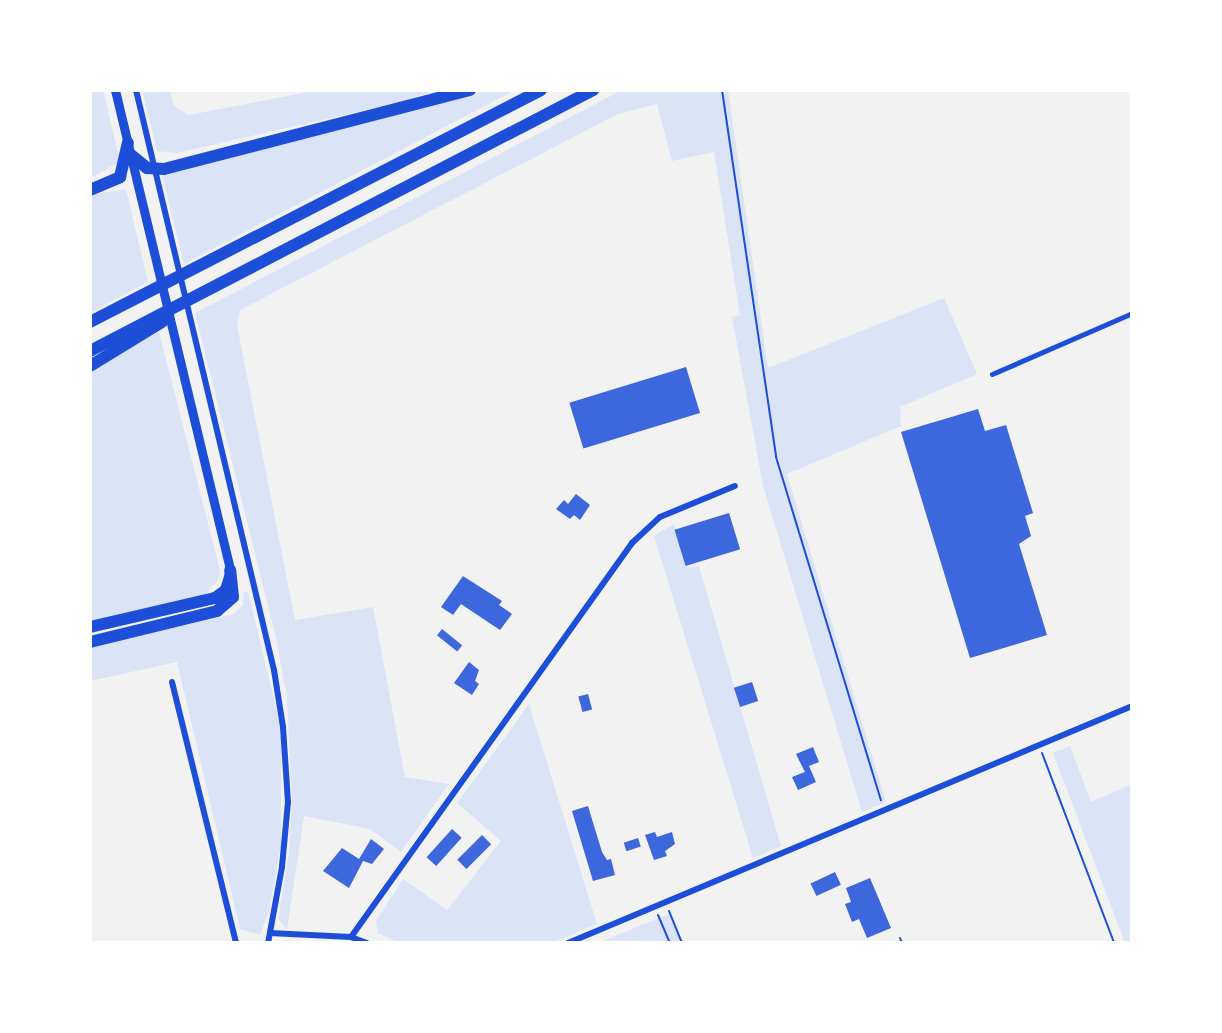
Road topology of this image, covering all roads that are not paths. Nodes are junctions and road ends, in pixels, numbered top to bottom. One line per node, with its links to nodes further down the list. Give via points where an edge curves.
1 (115, 90): 6 (main road)
2 (136, 90): 7 (street)
3 (470, 90): 7 (highway)
4 (541, 90): 11 (highway)
5 (593, 90): 9 (highway)
6 (129, 149): 7 (highway); 8 (highway, via 120,177); 16 (main road)
7 (155, 169): 21 (street, via 283,727 288,802)
8 (90, 190)
9 (204, 293): 12 (highway); 13 (highway)
10 (1132, 313): 14 (street)
11 (90, 322)
12 (90, 351)
13 (90, 366)
14 (992, 374)
15 (735, 486): 22 (street, via 660,517 632,543)
16 (230, 570): 17 (highway, via 226,590 215,598); 18 (highway, via 233,597 217,611)
17 (90, 627)
18 (90, 642)
19 (172, 682): 23 (street)
20 (1132, 706): 26 (street)
21 (270, 933): 22 (street); 24 (street)
22 (351, 937): 25 (street)
23 (236, 943)
24 (268, 943)
25 (367, 943)
26 (568, 943)

